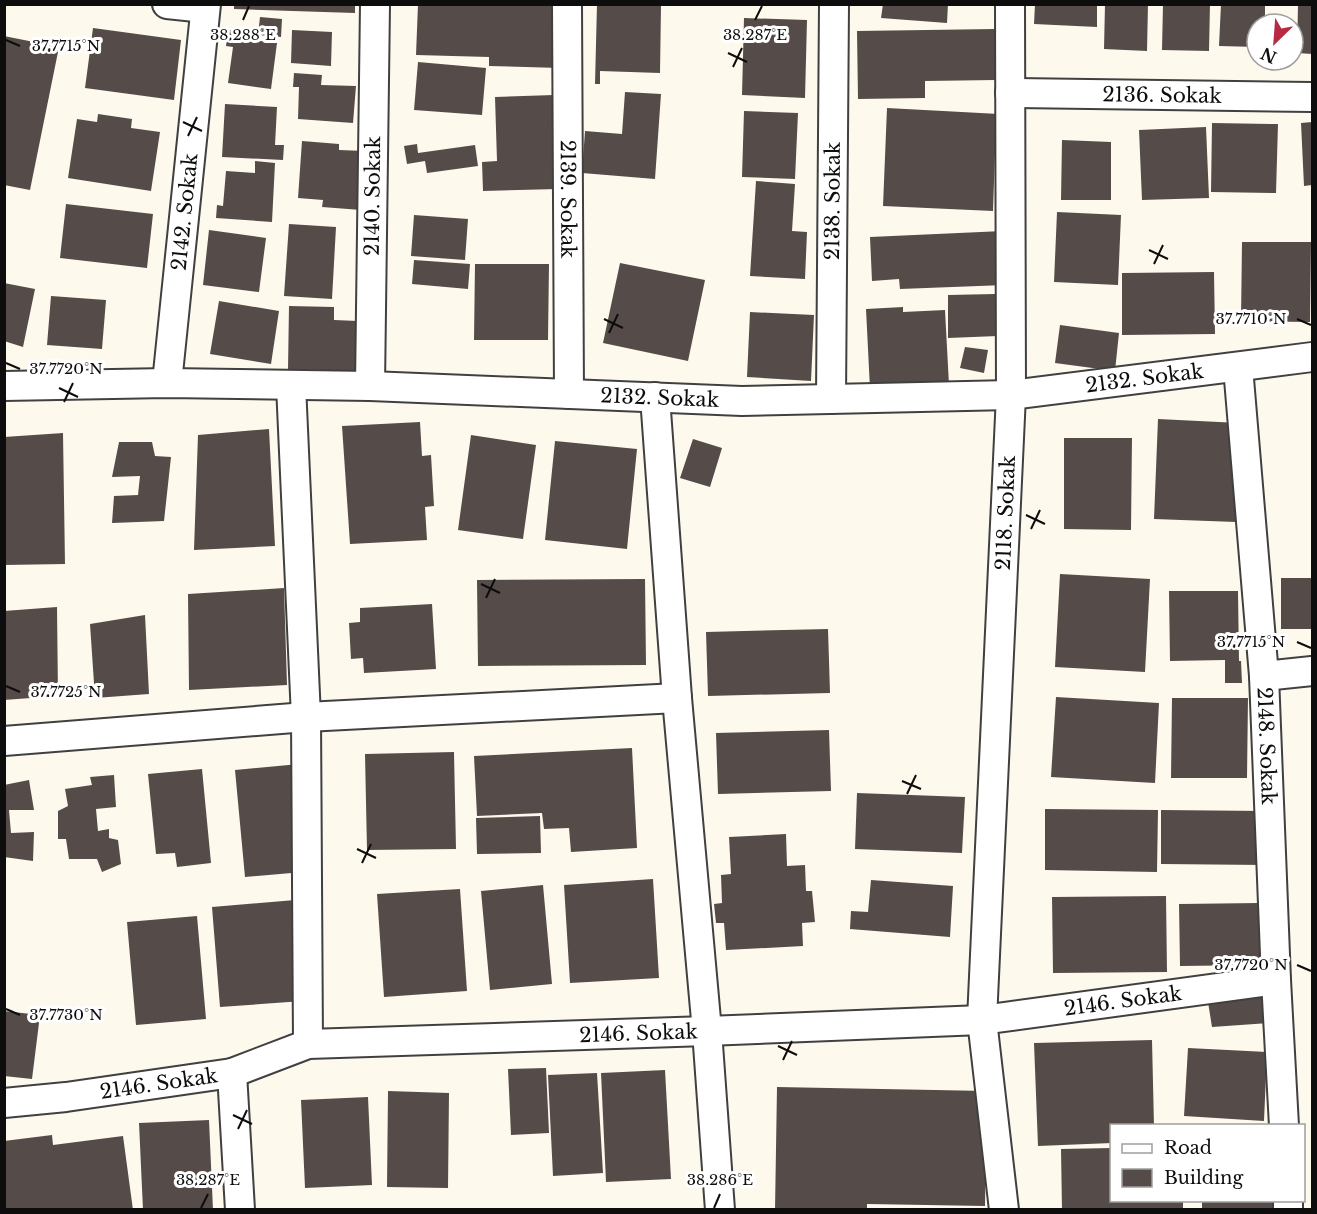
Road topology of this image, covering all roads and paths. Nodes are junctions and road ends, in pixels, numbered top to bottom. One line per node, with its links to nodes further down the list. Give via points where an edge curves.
1 (167, 4): 6 (street)
2 (375, 4): 14 (street, 2140. Sokak)
3 (567, 4): 15 (street, 2139. Sokak)
4 (834, 4): 18 (street, 2138. Sokak)
5 (1010, 4): 7 (street, 2118. Sokak)
6 (206, 6): 11 (street, 2142. Sokak)
7 (1010, 93): 8 (street, 2136. Sokak); 16 (street, 2118. Sokak)
8 (1312, 98)
9 (1312, 357): 10 (street, 2132. Sokak)
10 (1238, 367): 16 (street, 2132. Sokak); 20 (street, 2148. Sokak)
11 (167, 383): 12 (street, 2132. Sokak); 13 (street, 2132. Sokak)
12 (291, 385): 14 (street, 2132. Sokak); 22 (street)
13 (4, 386)
14 (370, 386): 15 (street, 2132. Sokak)
15 (569, 394): 17 (street, 2132. Sokak)
16 (1011, 395): 18 (street, 2132. Sokak); 25 (street, 2118. Sokak)
17 (655, 397): 18 (street, 2132. Sokak); 21 (street)
18 (831, 399)
19 (1312, 671): 20 (street)
20 (1264, 676): 24 (street, 2148. Sokak)
21 (677, 698): 22 (street); 26 (street)
22 (306, 717): 23 (street); 27 (street)
23 (4, 741)
24 (1276, 980): 25 (street, 2146. Sokak); 30 (street, 2148. Sokak)
25 (982, 1020): 26 (street, 2146. Sokak); 33 (street, 2118. Sokak)
26 (707, 1032): 27 (street, 2146. Sokak); 32 (street)
27 (308, 1044): 28 (street, 2146. Sokak)
28 (232, 1073): 29 (street, 2146. Sokak); 31 (street)
29 (4, 1103)
30 (1284, 1124)
31 (240, 1209)
32 (720, 1209)
33 (1004, 1209)

